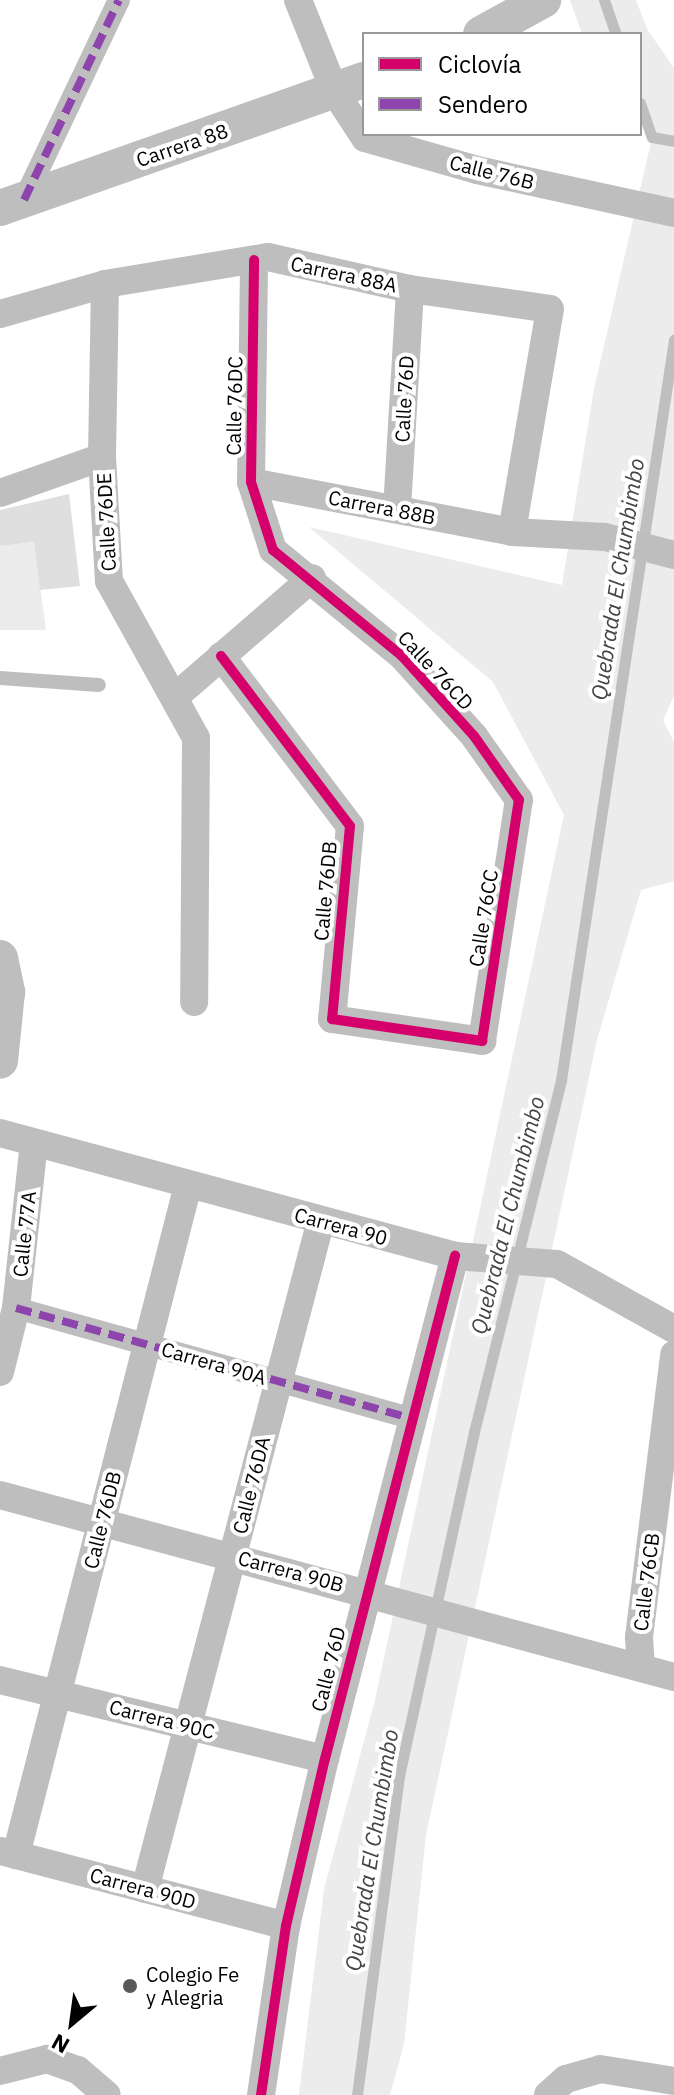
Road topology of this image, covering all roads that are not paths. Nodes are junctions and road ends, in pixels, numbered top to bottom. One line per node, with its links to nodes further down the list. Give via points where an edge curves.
1 (119, 0): 8 (street)
2 (298, 0): 5 (street, Calle 76B)
3 (543, 0): 4 (street)
4 (485, 32)
5 (349, 86): 6 (street, Calle 76B); 8 (street, Carrera 88)
6 (362, 128)
7 (364, 136): 9 (street, Calle 76B, via 477,170)
8 (12, 204)
9 (674, 213)
10 (254, 260): 11 (street, Carrera 88A); 12 (street, Carrera 88A, via 268,257); 15 (street, Calle 76DC)
11 (105, 284): 13 (street, Carrera 88A); 14 (street, Calle 76DE)
12 (410, 289): 17 (street, Calle 76D); 18 (street, Carrera 88A, via 550,309)
13 (0, 314)
14 (102, 457): 16 (street); 25 (street, Calle 76DE, via 109,581)
15 (251, 482): 17 (street, Carrera 88B); 19 (street, Calle 76DC)
16 (0, 493)
17 (397, 509): 18 (street, Carrera 88B)
18 (512, 532): 20 (street, Carrera 88B, via 605,537)
19 (273, 550): 21 (street, Calle 76CD)
20 (674, 555)
21 (312, 578): 22 (street); 26 (street, Calle 76CD, via 402,656 474,736)
22 (221, 656): 25 (street); 29 (street, Calle 76DB, via 350,826 332,1019)
23 (0, 678): 24 (lane)
24 (99, 685)
25 (176, 696): 28 (street, Calle 76DE, via 196,738)
26 (519, 800): 29 (street, Calle 76CC)
27 (0, 958): 30 (street, via 7,992)
28 (194, 1002)
29 (482, 1041)
30 (0, 1061)
31 (0, 1133): 32 (street, Carrera 90)
32 (34, 1143): 33 (street, Carrera 90); 36 (street, Calle 77A)
33 (188, 1185): 34 (street, Carrera 90); 38 (street, Calle 76DB)
34 (321, 1220): 35 (street, Carrera 90); 41 (street, Calle 76DA)
35 (455, 1256): 37 (street, Carrera 90, via 557,1264); 42 (street, Calle 76D)
36 (16, 1308): 38 (street, Carrera 90A); 40 (street, Calle 77A)
37 (674, 1329)
38 (147, 1344): 41 (street, Carrera 90A); 44 (street, Calle 76DB)
39 (674, 1354): 47 (street, Calle 76CB, via 639,1637)
40 (0, 1372)
41 (277, 1381): 42 (street, Carrera 90A); 45 (street, Calle 76DA)
42 (411, 1418): 46 (street, Calle 76D)
43 (0, 1495): 44 (street, Carrera 90B)
44 (102, 1521): 45 (street, Carrera 90B); 50 (street, Calle 76DB)
45 (233, 1556): 46 (street, Carrera 90B); 51 (street, Calle 76DA)
46 (366, 1590): 47 (street, Carrera 90B); 52 (street, Calle 76D)
47 (641, 1667): 48 (street, Carrera 90B)
48 (674, 1677)
49 (0, 1680): 50 (street, Carrera 90C)
50 (58, 1694): 51 (street, Carrera 90C); 53 (street, Calle 76DB)
51 (188, 1726): 52 (street, Carrera 90C); 54 (street, Calle 76DA)
52 (325, 1759): 55 (street, Calle 76D)
53 (8, 1853): 54 (street, Carrera 90D)
54 (145, 1889): 55 (street, Carrera 90D)
55 (286, 1926): 60 (street, Calle 76D)
56 (0, 2071): 59 (street, via 47,2059 78,2070)
57 (674, 2081): 58 (street, via 600,2069)
58 (557, 2087)
59 (107, 2095)
60 (261, 2095)

